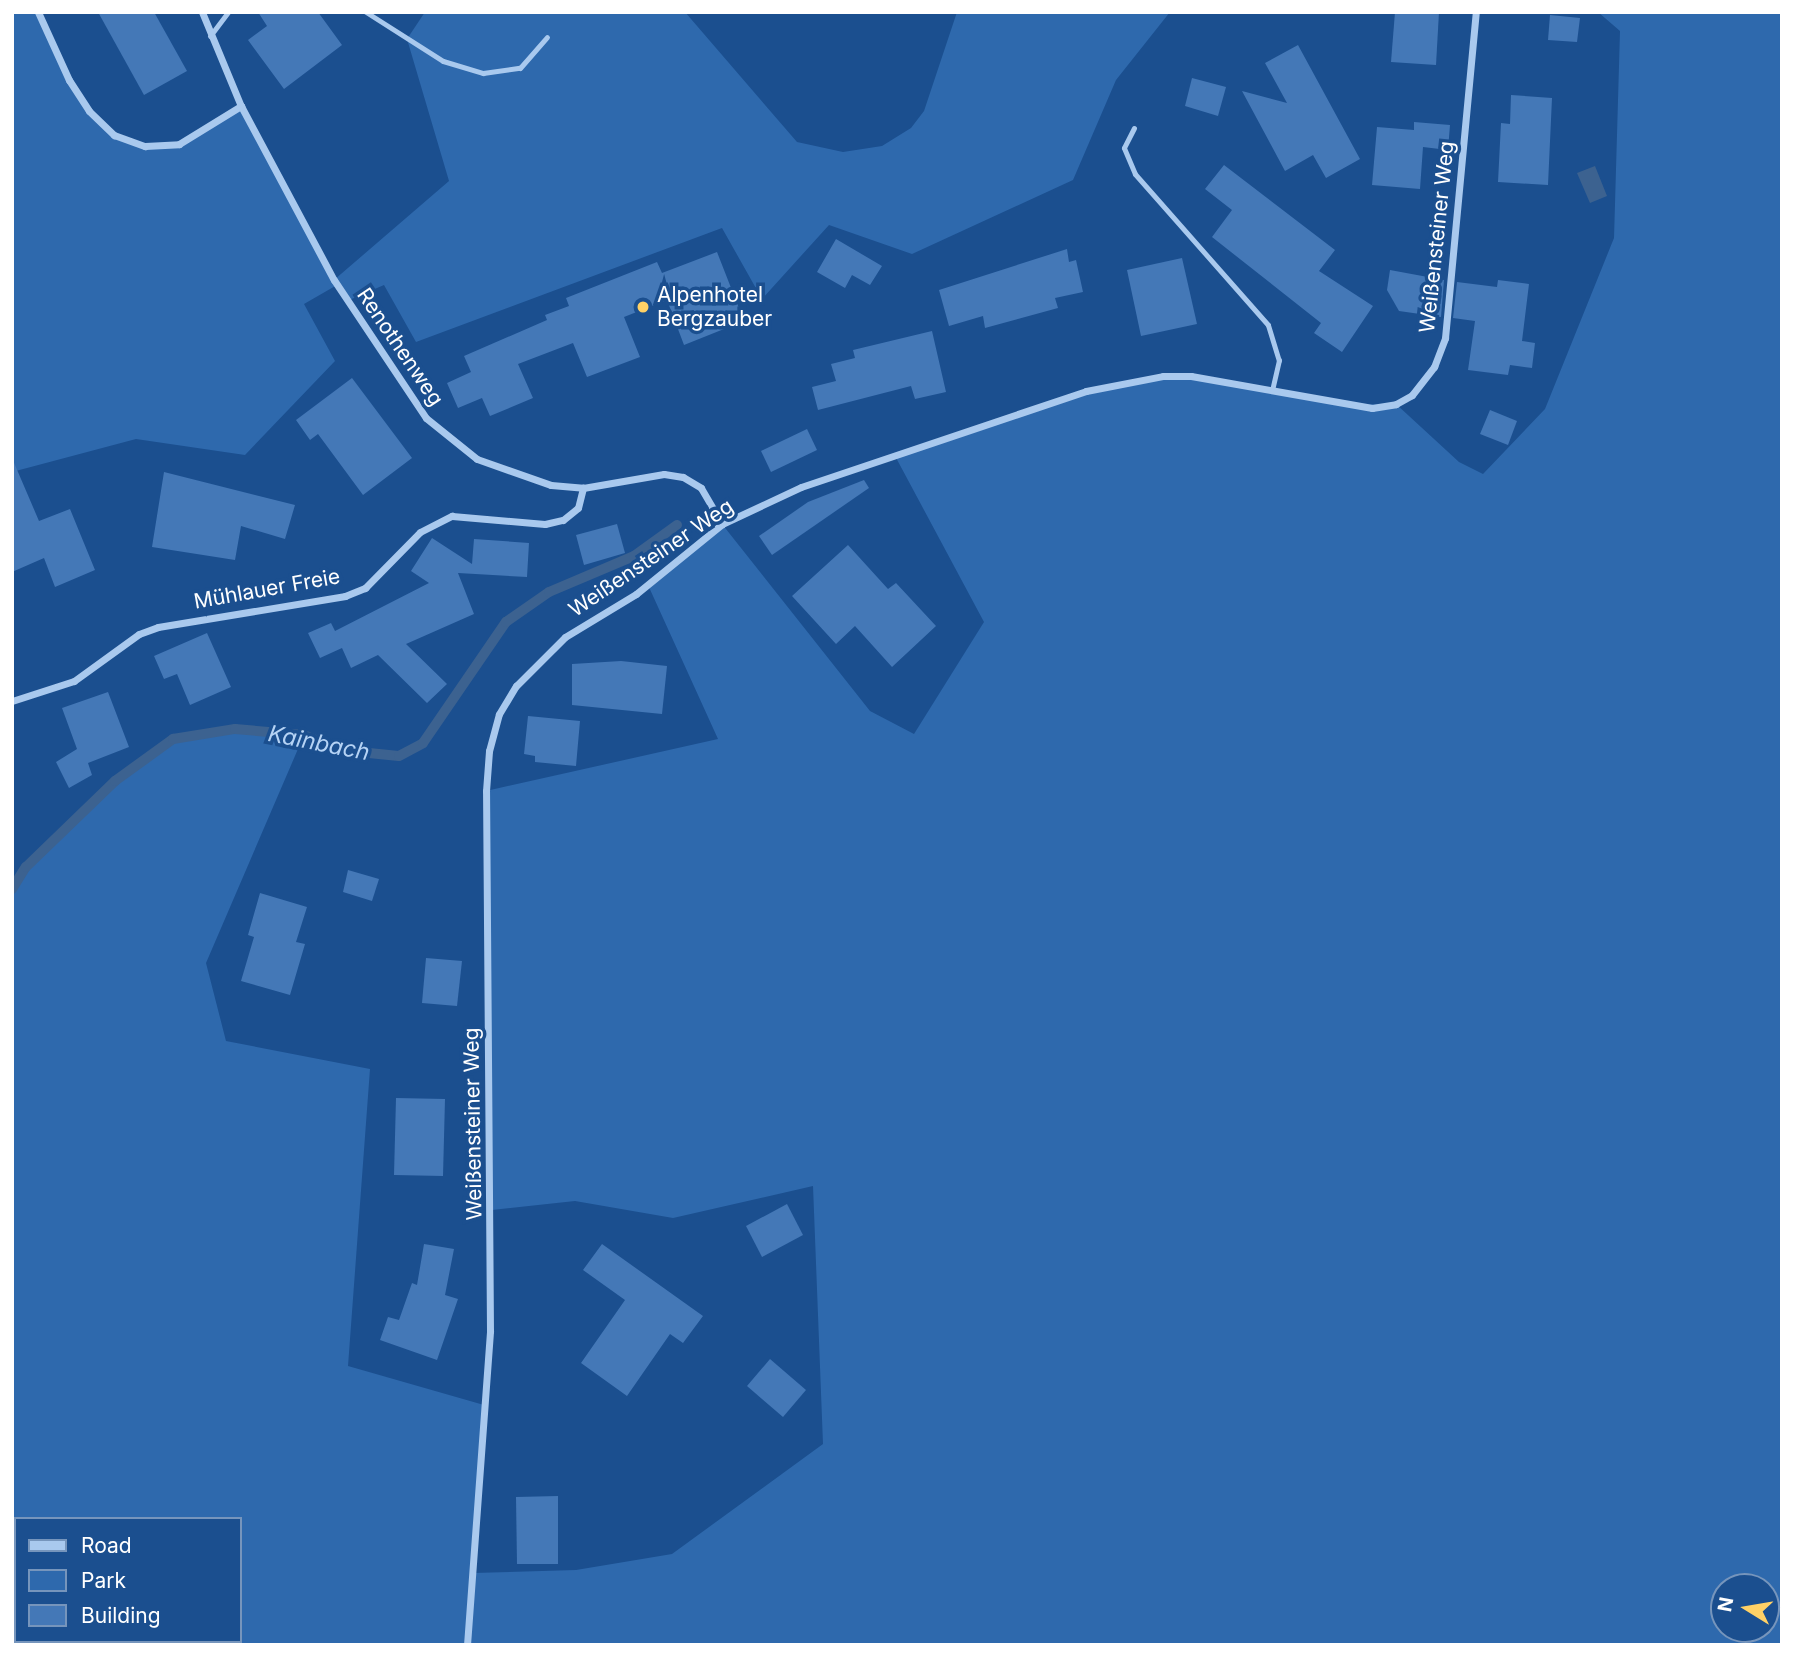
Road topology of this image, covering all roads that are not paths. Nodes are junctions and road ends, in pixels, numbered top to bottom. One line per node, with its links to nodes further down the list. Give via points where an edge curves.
1 (38, 12): 8 (street, via 69,80 89,111 114,135 145,146 179,144)
2 (202, 12): 6 (street, Renothenweg)
3 (228, 12): 6 (lane)
4 (366, 12): 7 (lane, via 443,61 483,74 520,68)
5 (1476, 12): 10 (street, Weißensteiner Weg, via 1452,285 1445,338 1434,367 1412,395 1396,404 1360,406)
6 (211, 36): 8 (street, Renothenweg)
7 (547, 37)
8 (241, 106): 11 (street, Renothenweg, via 334,280 426,418 477,459 514,476)
9 (1134, 128): 10 (lane, via 1124,148 1135,174 1268,325 1279,360)
10 (1272, 390): 12 (street, Weißensteiner Weg, via 1191,376 1163,376 1086,391 801,487)
11 (583, 488): 12 (street, Renothenweg, via 645,476 683,477 701,488); 13 (street, Mühlauer Freie, via 578,508 564,520 545,524 452,516 420,532 365,588 345,596 158,627 139,634 74,681)
12 (722, 524): 14 (street, Weißensteiner Weg, via 636,594 538,659 499,714 489,751 490,1331)
13 (12, 701)
14 (467, 1645)

